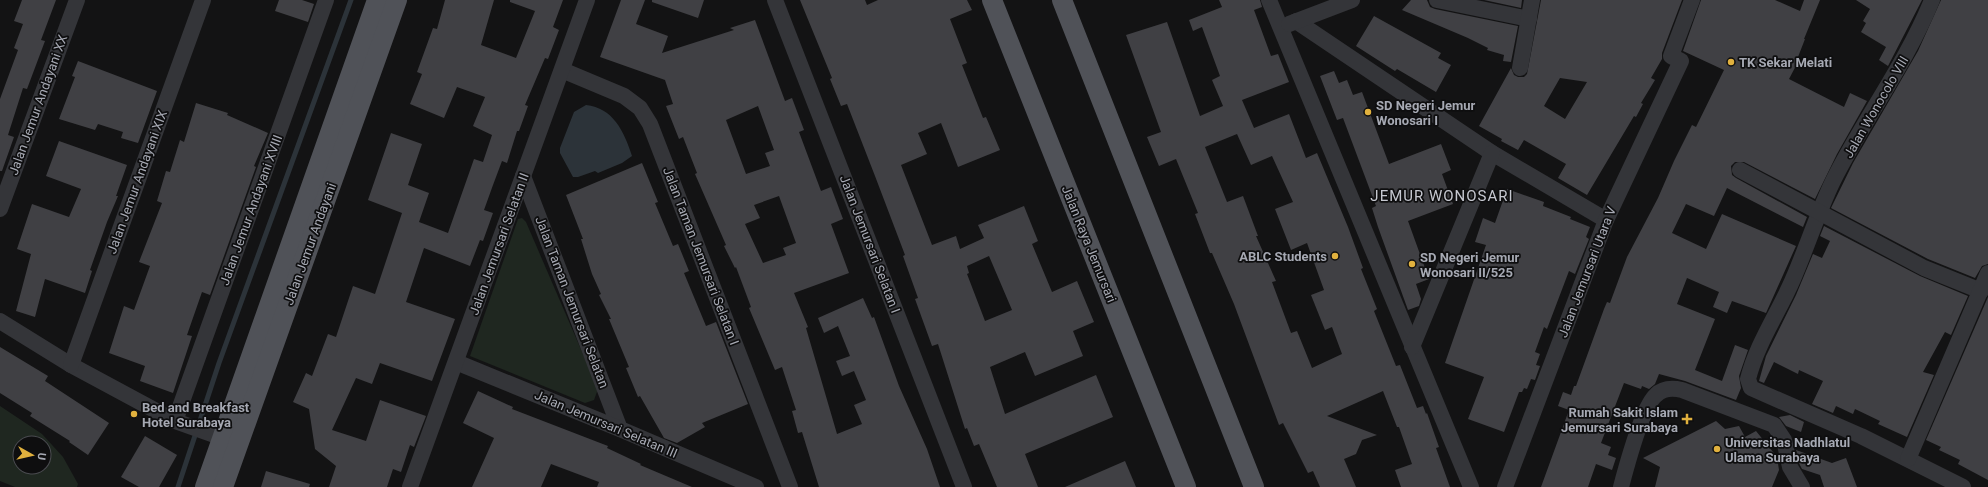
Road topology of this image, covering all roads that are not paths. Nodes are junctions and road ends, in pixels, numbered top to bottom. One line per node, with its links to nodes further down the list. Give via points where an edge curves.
1 (77, 0): 24 (street, Jalan Jemur Andayani XX)
2 (203, 0): 32 (street, Jalan Jemur Andayani XIX)
3 (326, 0): 33 (street, Jalan Jemur Andayani XVIII)
4 (377, 0): 35 (main road, Jalan Jemur Andayani)
5 (397, 0): 35 (main road, Jalan Jemur Andayani)
6 (587, 0): 20 (street, Jalan Jemursari Selatan II)
7 (775, 0): 42 (street, Jalan Jemursari Selatan I)
8 (992, 0): 43 (main road, Jalan Raya Jemursari)
9 (1062, 0): 44 (main road)
10 (1269, 0): 18 (street)
11 (1352, 0): 17 (street)
12 (1437, 0): 16 (street)
13 (1532, 0): 16 (street)
14 (1692, 0): 26 (street, Jalan Jemursari Utara V, via 1671,56 1681,61)
15 (1932, 0): 25 (street, Jalan Wonocolo VIII, via 1902,64 1859,133 1833,182)
16 (1529, 19): 19 (street)
17 (1296, 21): 18 (street); 21 (street)
18 (1280, 27): 30 (street)
19 (1520, 68)
20 (562, 70): 23 (street, Jalan Jemursari Selatan II); 41 (street, Jalan Taman Jemursari Selatan I, via 624,96 640,108 650,124)
21 (1492, 153): 26 (street); 30 (street)
22 (1740, 170): 25 (street)
23 (523, 176): 31 (street, Jalan Jemursari Selatan II); 34 (street, Jalan Taman Jemursari Selatan)
24 (0, 209)
25 (1820, 214): 28 (street, via 1924,268); 36 (street, Jalan Wonocolo VIII, via 1750,374 1751,388)
26 (1606, 220): 46 (street, Jalan Jemursari Utara V)
27 (1988, 273): 28 (street)
28 (1981, 290): 36 (street)
29 (0, 321): 32 (street)
30 (1412, 347): 45 (street)
31 (456, 362): 34 (street, Jalan Jemursari Selatan III); 39 (street, Jalan Jemursari Selatan II)
32 (71, 365): 33 (street)
33 (190, 424): 35 (street)
34 (620, 429): 40 (street, Jalan Jemursari Selatan III)
35 (232, 439): 37 (main road, Jalan Jemur Andayani); 38 (main road, Jalan Jemur Andayani)
36 (1911, 453): 49 (street)
37 (205, 487)
38 (223, 487)
39 (410, 487)
40 (756, 487)
41 (790, 487)
42 (964, 487)
43 (1186, 487)
44 (1254, 487)
45 (1471, 487)
46 (1505, 487)
47 (1621, 487): 48 (street, via 1636,435 1650,404 1656,395 1674,388 1774,425 1784,440 1790,467)
48 (1802, 487)
49 (1963, 487)

